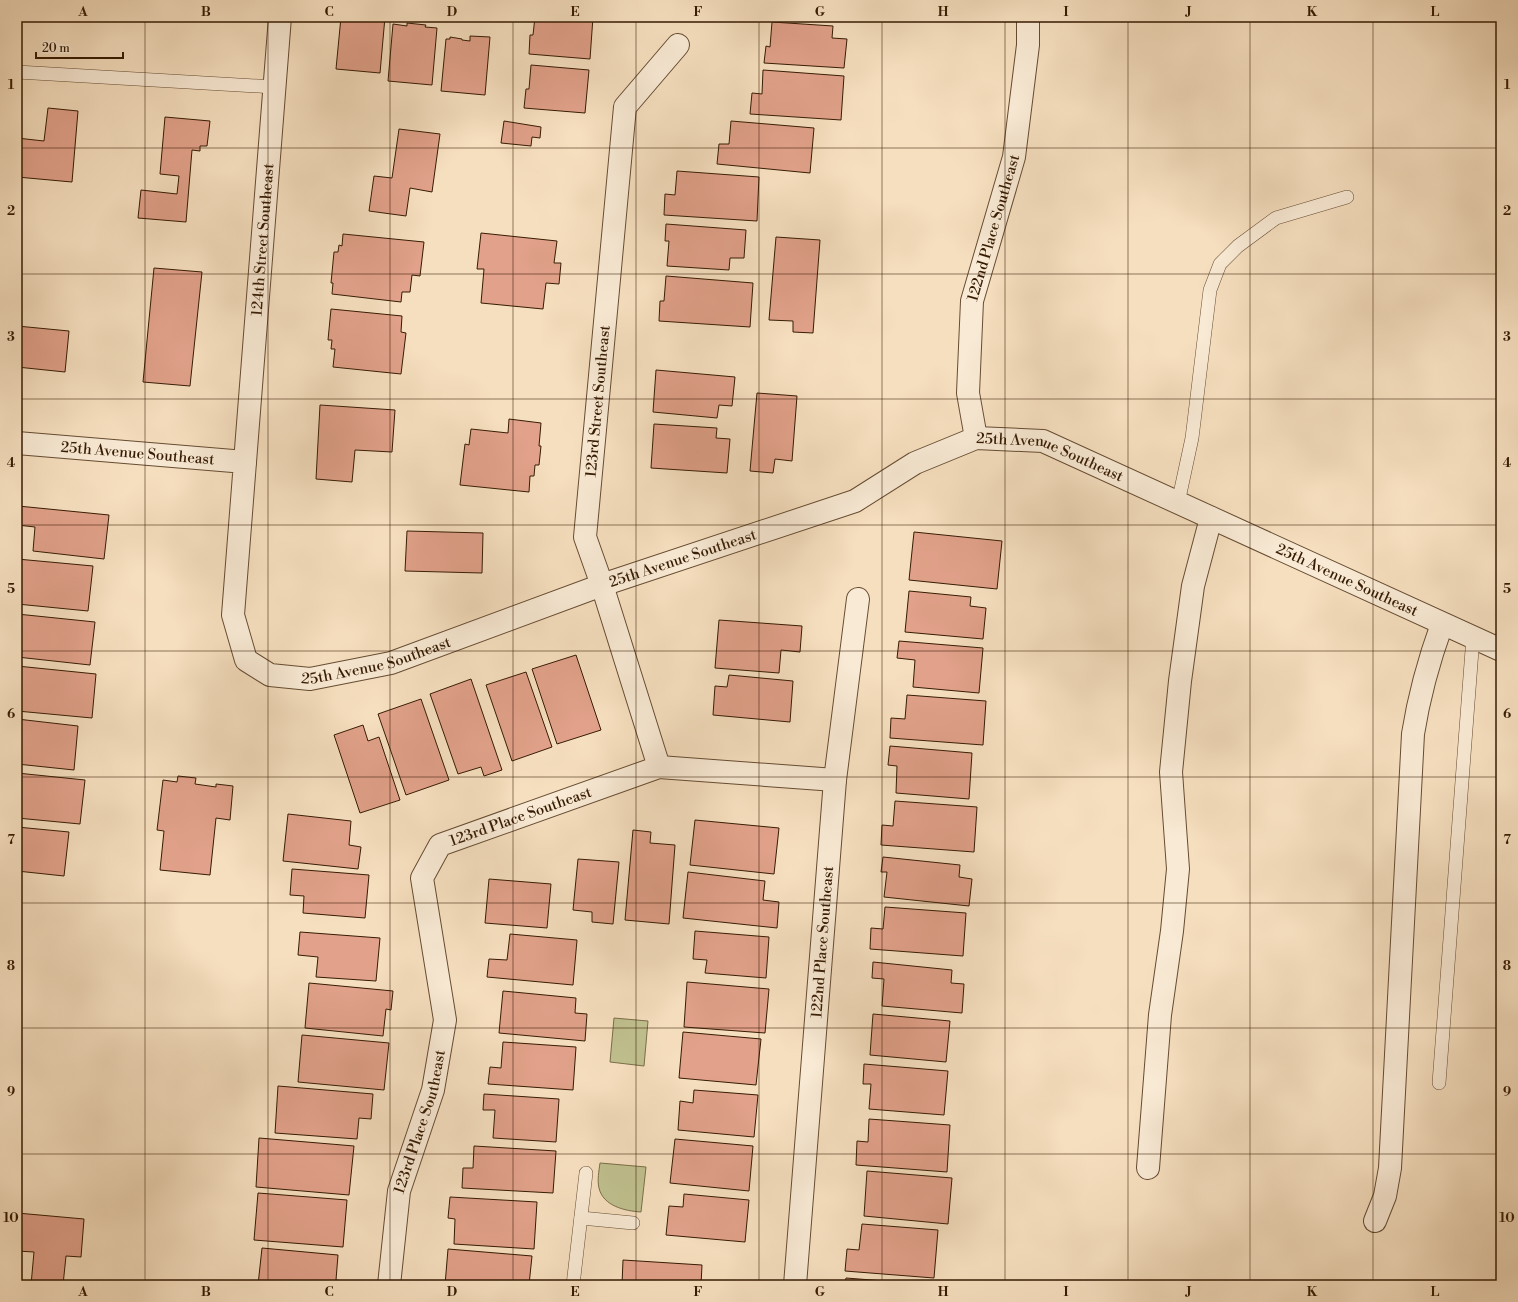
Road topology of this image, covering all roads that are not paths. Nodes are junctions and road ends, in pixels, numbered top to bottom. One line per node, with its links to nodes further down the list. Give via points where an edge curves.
1 (280, 17): 5 (street, 124th Street Southeast)
2 (1028, 17): 7 (street, 122nd Place Southeast, via 1028,46 1014,157 972,301 968,393)
3 (678, 45): 12 (street, 123rd Street Southeast, via 625,106 585,537)
4 (17, 72): 5 (lane)
5 (275, 87): 9 (street, 124th Street Southeast)
6 (1347, 197): 10 (lane, via 1276,218 1238,246 1220,264 1210,290 1192,438)
7 (976, 438): 10 (street, 25th Avenue Southeast, via 1043,441); 12 (street, 25th Avenue Southeast, via 915,464 855,500)
8 (17, 443): 9 (street, 25th Avenue Southeast)
9 (245, 462): 12 (street, 25th Avenue Southeast, via 233,615 246,660 270,675 310,679 391,663)
10 (1178, 503): 11 (street, 25th Avenue Southeast)
11 (1211, 518): 14 (street, 25th Avenue Southeast); 20 (street, via 1193,586 1171,772 1178,869 1160,1015)
12 (602, 586): 17 (street, 123rd Street Southeast)
13 (858, 599): 18 (street, 122nd Place Southeast)
14 (1442, 624): 15 (street, 25th Avenue Southeast); 23 (street, via 1426,671 1413,734 1390,1168 1385,1196)
15 (1473, 637): 16 (street, 25th Avenue Southeast); 19 (lane)
16 (1501, 650)
17 (659, 767): 18 (street, 123rd Place Southeast); 25 (street, 123rd Place Southeast, via 440,844 422,878 445,1020 433,1090 400,1191)
18 (835, 780): 27 (street, 122nd Place Southeast)
19 (1440, 1083)
20 (1148, 1168)
21 (586, 1173): 22 (lane)
22 (581, 1218): 24 (lane); 26 (lane)
23 (1375, 1221)
24 (633, 1223)
25 (389, 1285)
26 (573, 1285)
27 (795, 1285)

